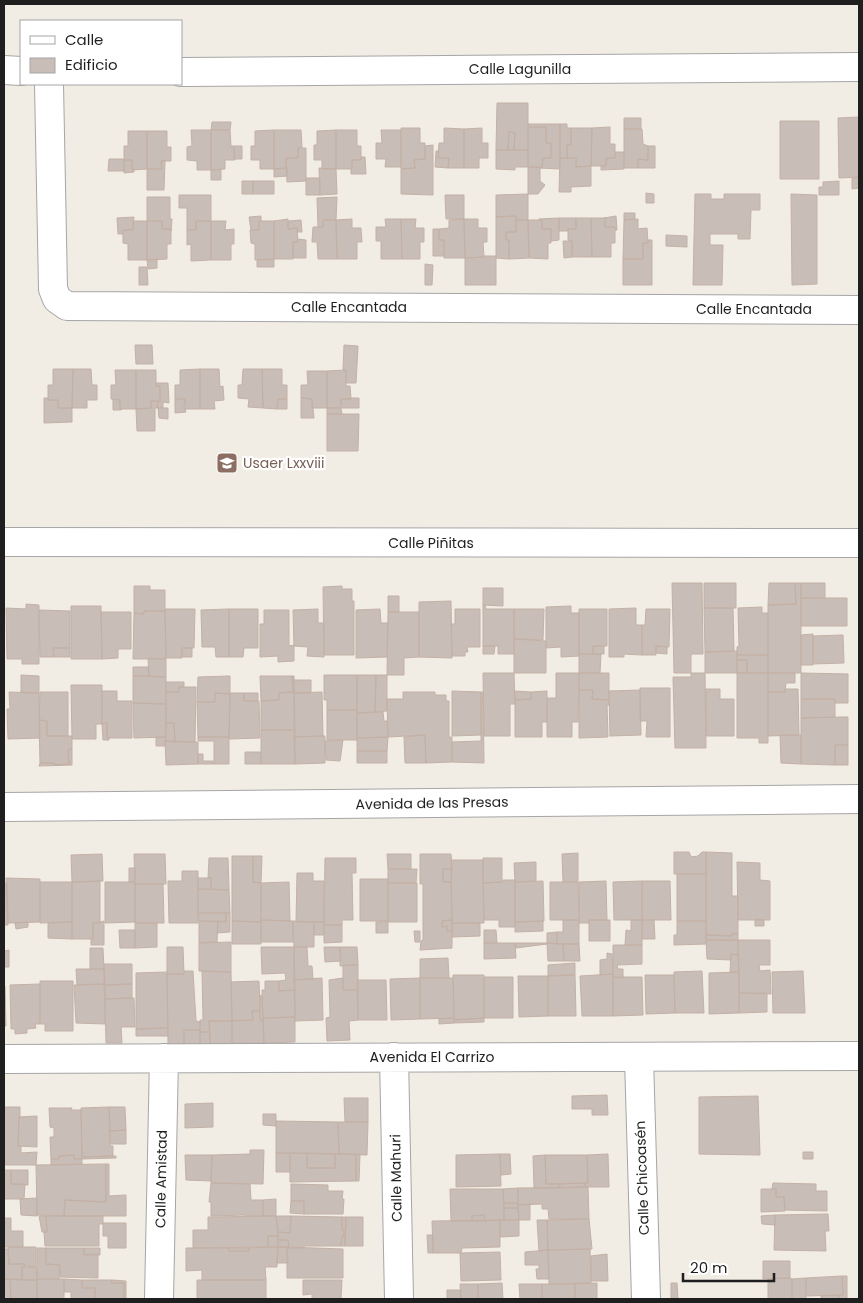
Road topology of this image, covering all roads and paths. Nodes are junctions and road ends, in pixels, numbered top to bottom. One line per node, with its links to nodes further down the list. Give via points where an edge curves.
1 (859, 67): 4 (street, Calle Lagunilla)
2 (4, 70): 3 (street)
3 (20, 71)
4 (182, 72)
5 (49, 85): 6 (street, Calle Encantada, via 53,289 57,299 67,306)
6 (859, 310)
7 (4, 542): 8 (street, Calle Piñitas)
8 (859, 543)
9 (859, 799): 10 (street, Avenida de las Presas)
10 (4, 807)
11 (859, 1056): 14 (street, Avenida El Carrizo)
12 (394, 1057): 13 (street, Avenida El Carrizo); 14 (street, Avenida El Carrizo); 17 (street, Calle Mahuri)
13 (164, 1058): 15 (street, Avenida El Carrizo); 16 (street, Calle Amistad)
14 (639, 1058): 18 (street, Calle Chicoasén)
15 (4, 1059)
16 (159, 1299)
17 (399, 1299)
18 (646, 1299)

